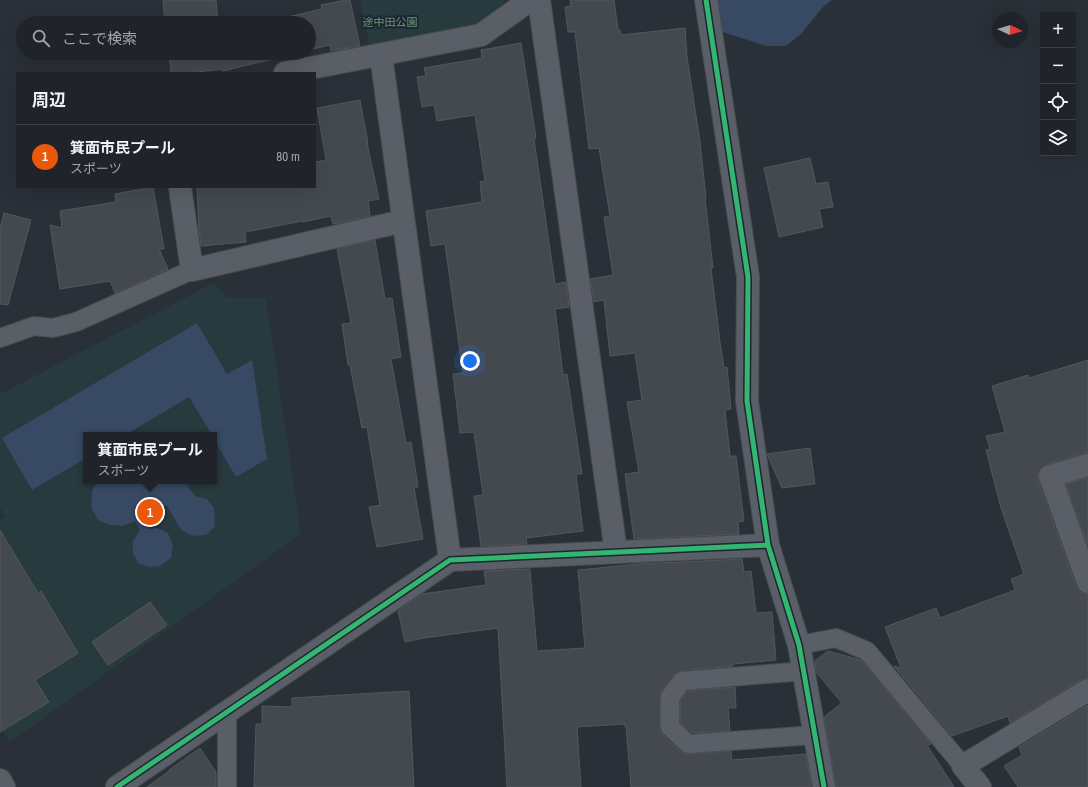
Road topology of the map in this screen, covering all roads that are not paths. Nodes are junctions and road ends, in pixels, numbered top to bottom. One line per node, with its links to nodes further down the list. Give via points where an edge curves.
1 (530, 0): 4 (street, via 481,35)
2 (539, 0): 12 (street)
3 (706, 0): 11 (street, via 748,277 747,401)
4 (381, 55): 5 (street); 7 (street)
5 (290, 72)
6 (180, 188): 8 (street)
7 (404, 221): 8 (street); 13 (street)
8 (192, 270): 9 (lane, via 76,322 53,328 34,326)
9 (0, 338)
10 (1088, 465): 14 (street, via 1050,476)
11 (768, 545): 12 (street); 15 (street)
12 (616, 552): 13 (street)
13 (450, 560): 18 (street)
14 (1088, 582)
15 (799, 645): 16 (street); 20 (lane, via 836,638 867,651)
16 (804, 671): 19 (street); 19 (lane, via 682,681 670,697 670,727 688,744)
17 (1088, 690): 20 (street)
18 (227, 711): 21 (street); 22 (lane)
19 (815, 735): 23 (street)
20 (963, 766): 24 (street)
21 (117, 787)
22 (227, 787)
23 (824, 787)
24 (980, 787)

